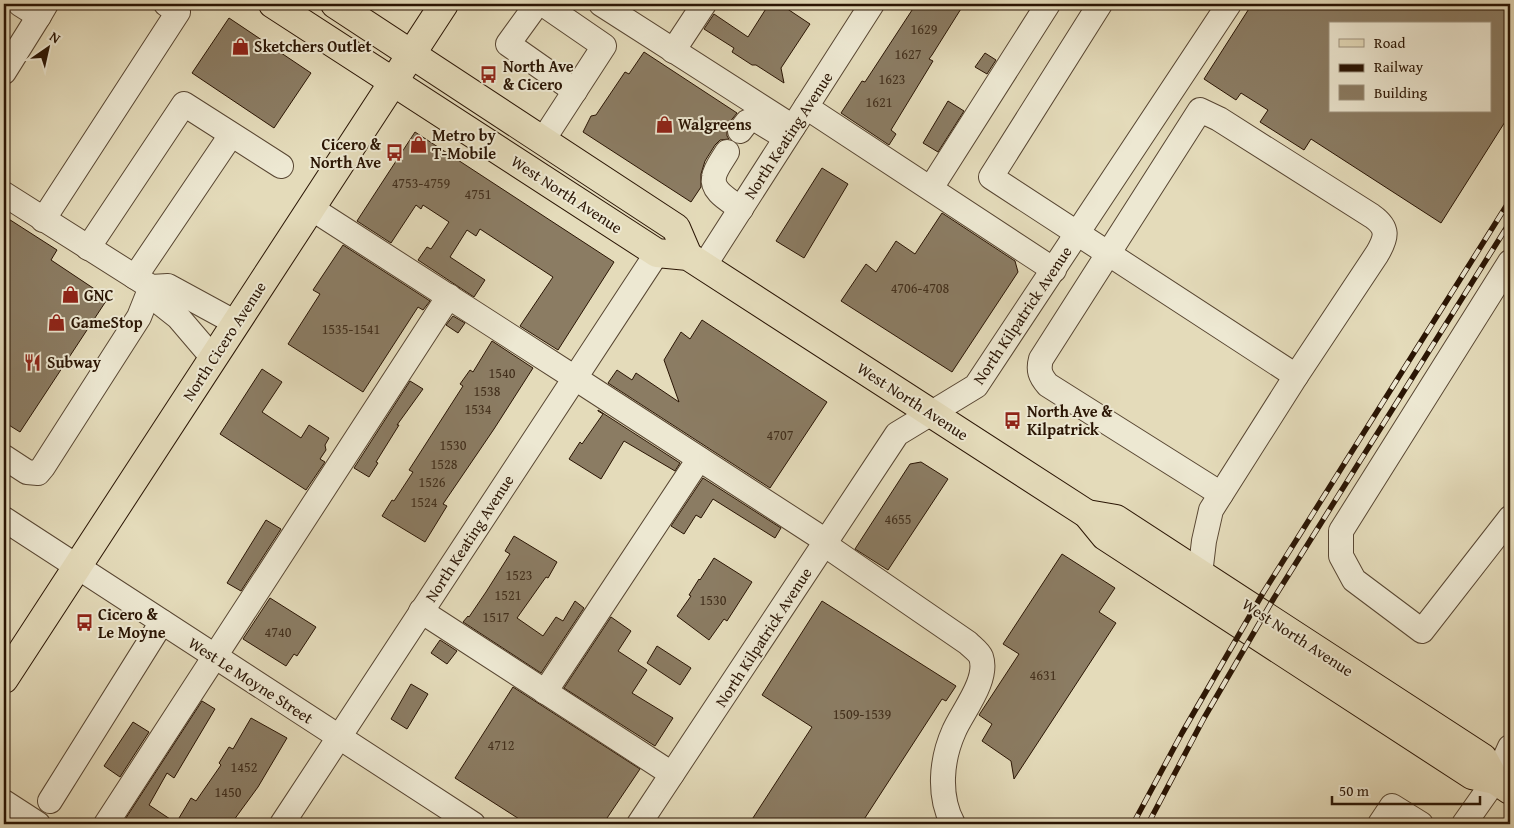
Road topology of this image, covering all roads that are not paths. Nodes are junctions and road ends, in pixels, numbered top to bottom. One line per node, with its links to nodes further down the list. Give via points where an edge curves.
1 (166, 4): 32 (street, via 178,12)
2 (273, 4): 17 (main road, West North Avenue)
3 (335, 4): 15 (main road, West North Avenue)
4 (444, 4): 15 (main road, North Cicero Avenue)
5 (537, 4): 18 (street, via 508,44)
6 (543, 4): 18 (street, via 604,46)
7 (602, 4): 14 (street)
8 (704, 4): 14 (street)
9 (872, 4): 20 (street, North Keating Avenue)
10 (1048, 4): 28 (street)
11 (1100, 4): 33 (street, via 991,177)
12 (1230, 4): 19 (street, North Kilpatrick Avenue)
13 (35, 8): 16 (street)
14 (673, 51): 23 (street)
15 (411, 54): 17 (main road, North Cicero Avenue); 25 (main road, West North Avenue)
16 (4, 72)
17 (393, 82): 30 (main road, North Cicero Avenue); 35 (main road, West North Avenue)
18 (575, 91): 25 (street)
19 (1170, 94): 21 (street); 33 (street, North Kilpatrick Avenue)
20 (806, 107): 23 (street, North Keating Avenue); 28 (street)
21 (1200, 110): 36 (street); 44 (street, via 1372,216 1385,231 1380,250)
22 (740, 131): 23 (street, via 755,119)
23 (790, 133): 31 (street, North Keating Avenue)
24 (231, 135): 27 (street); 34 (street, via 184,104); 40 (street)
25 (543, 140): 37 (main road, West North Avenue, via 676,228)
26 (727, 152): 31 (street, via 714,176 714,185 718,192)
27 (281, 166)
28 (931, 188): 39 (street)
29 (4, 194): 32 (street)
30 (311, 208): 41 (street); 42 (main road, North Cicero Avenue)
31 (741, 208): 37 (street, North Keating Avenue)
32 (43, 220): 34 (street)
33 (1077, 234): 36 (street); 39 (street, North Kilpatrick Avenue)
34 (88, 248): 40 (street)
35 (657, 253): 37 (main road, West North Avenue); 45 (street, North Keating Avenue)
36 (1109, 254): 44 (street); 49 (street, via 1041,358 1039,372 1048,385)
37 (696, 261): 46 (main road, West North Avenue)
38 (1510, 262): 51 (street, via 1341,531 1341,556 1354,580 1422,631)
39 (1054, 270): 46 (street, North Kilpatrick Avenue, via 976,386)
40 (143, 282): 42 (street, via 168,286); 43 (street); 47 (street, via 139,317 43,467 38,472 27,472)
41 (449, 296): 45 (street); 58 (street)
42 (236, 323): 43 (main road, North Cicero Avenue)
43 (213, 358): 54 (main road, North Cicero Avenue)
44 (1296, 376): 49 (street)
45 (575, 378): 48 (street); 56 (street, North Keating Avenue)
46 (932, 414): 50 (main road, West North Avenue); 53 (street, North Kilpatrick Avenue, via 897,434)
47 (4, 457)
48 (699, 459): 53 (street); 60 (street)
49 (1221, 494): 55 (street, via 1211,510)
50 (1087, 514): 55 (main road, West North Avenue, via 1116,519); 64 (main road, West North Avenue, via 1105,536 1472,775)
51 (1510, 518)
52 (4, 519): 54 (street, West Le Moyne Street)
53 (825, 543): 63 (street, North Kilpatrick Avenue); 72 (street, via 968,643 980,656 983,666 978,689 954,731 945,755 942,786)
54 (77, 567): 57 (street, West Le Moyne Street); 59 (main road, North Cicero Avenue)
55 (1200, 574): 64 (main road, West North Avenue, via 1483,758)
56 (422, 611): 60 (street); 61 (street, North Keating Avenue)
57 (162, 622): 58 (street, West Le Moyne Street); 65 (street)
58 (215, 656): 61 (street, West Le Moyne Street); 68 (street)
59 (4, 679)
60 (546, 692): 63 (street)
61 (339, 736): 69 (street, North Keating Avenue); 70 (street, West Le Moyne Street)
62 (1510, 747): 64 (street)
63 (672, 774): 71 (street, North Kilpatrick Avenue)
64 (1502, 785): 75 (street)
65 (50, 800)
66 (4, 802): 67 (street)
67 (38, 824)
68 (106, 824)
69 (282, 824)
70 (473, 824)
71 (638, 824)
72 (953, 824)
73 (1380, 824): 74 (street, via 1392,806)
74 (1421, 824)
75 (1464, 824)

